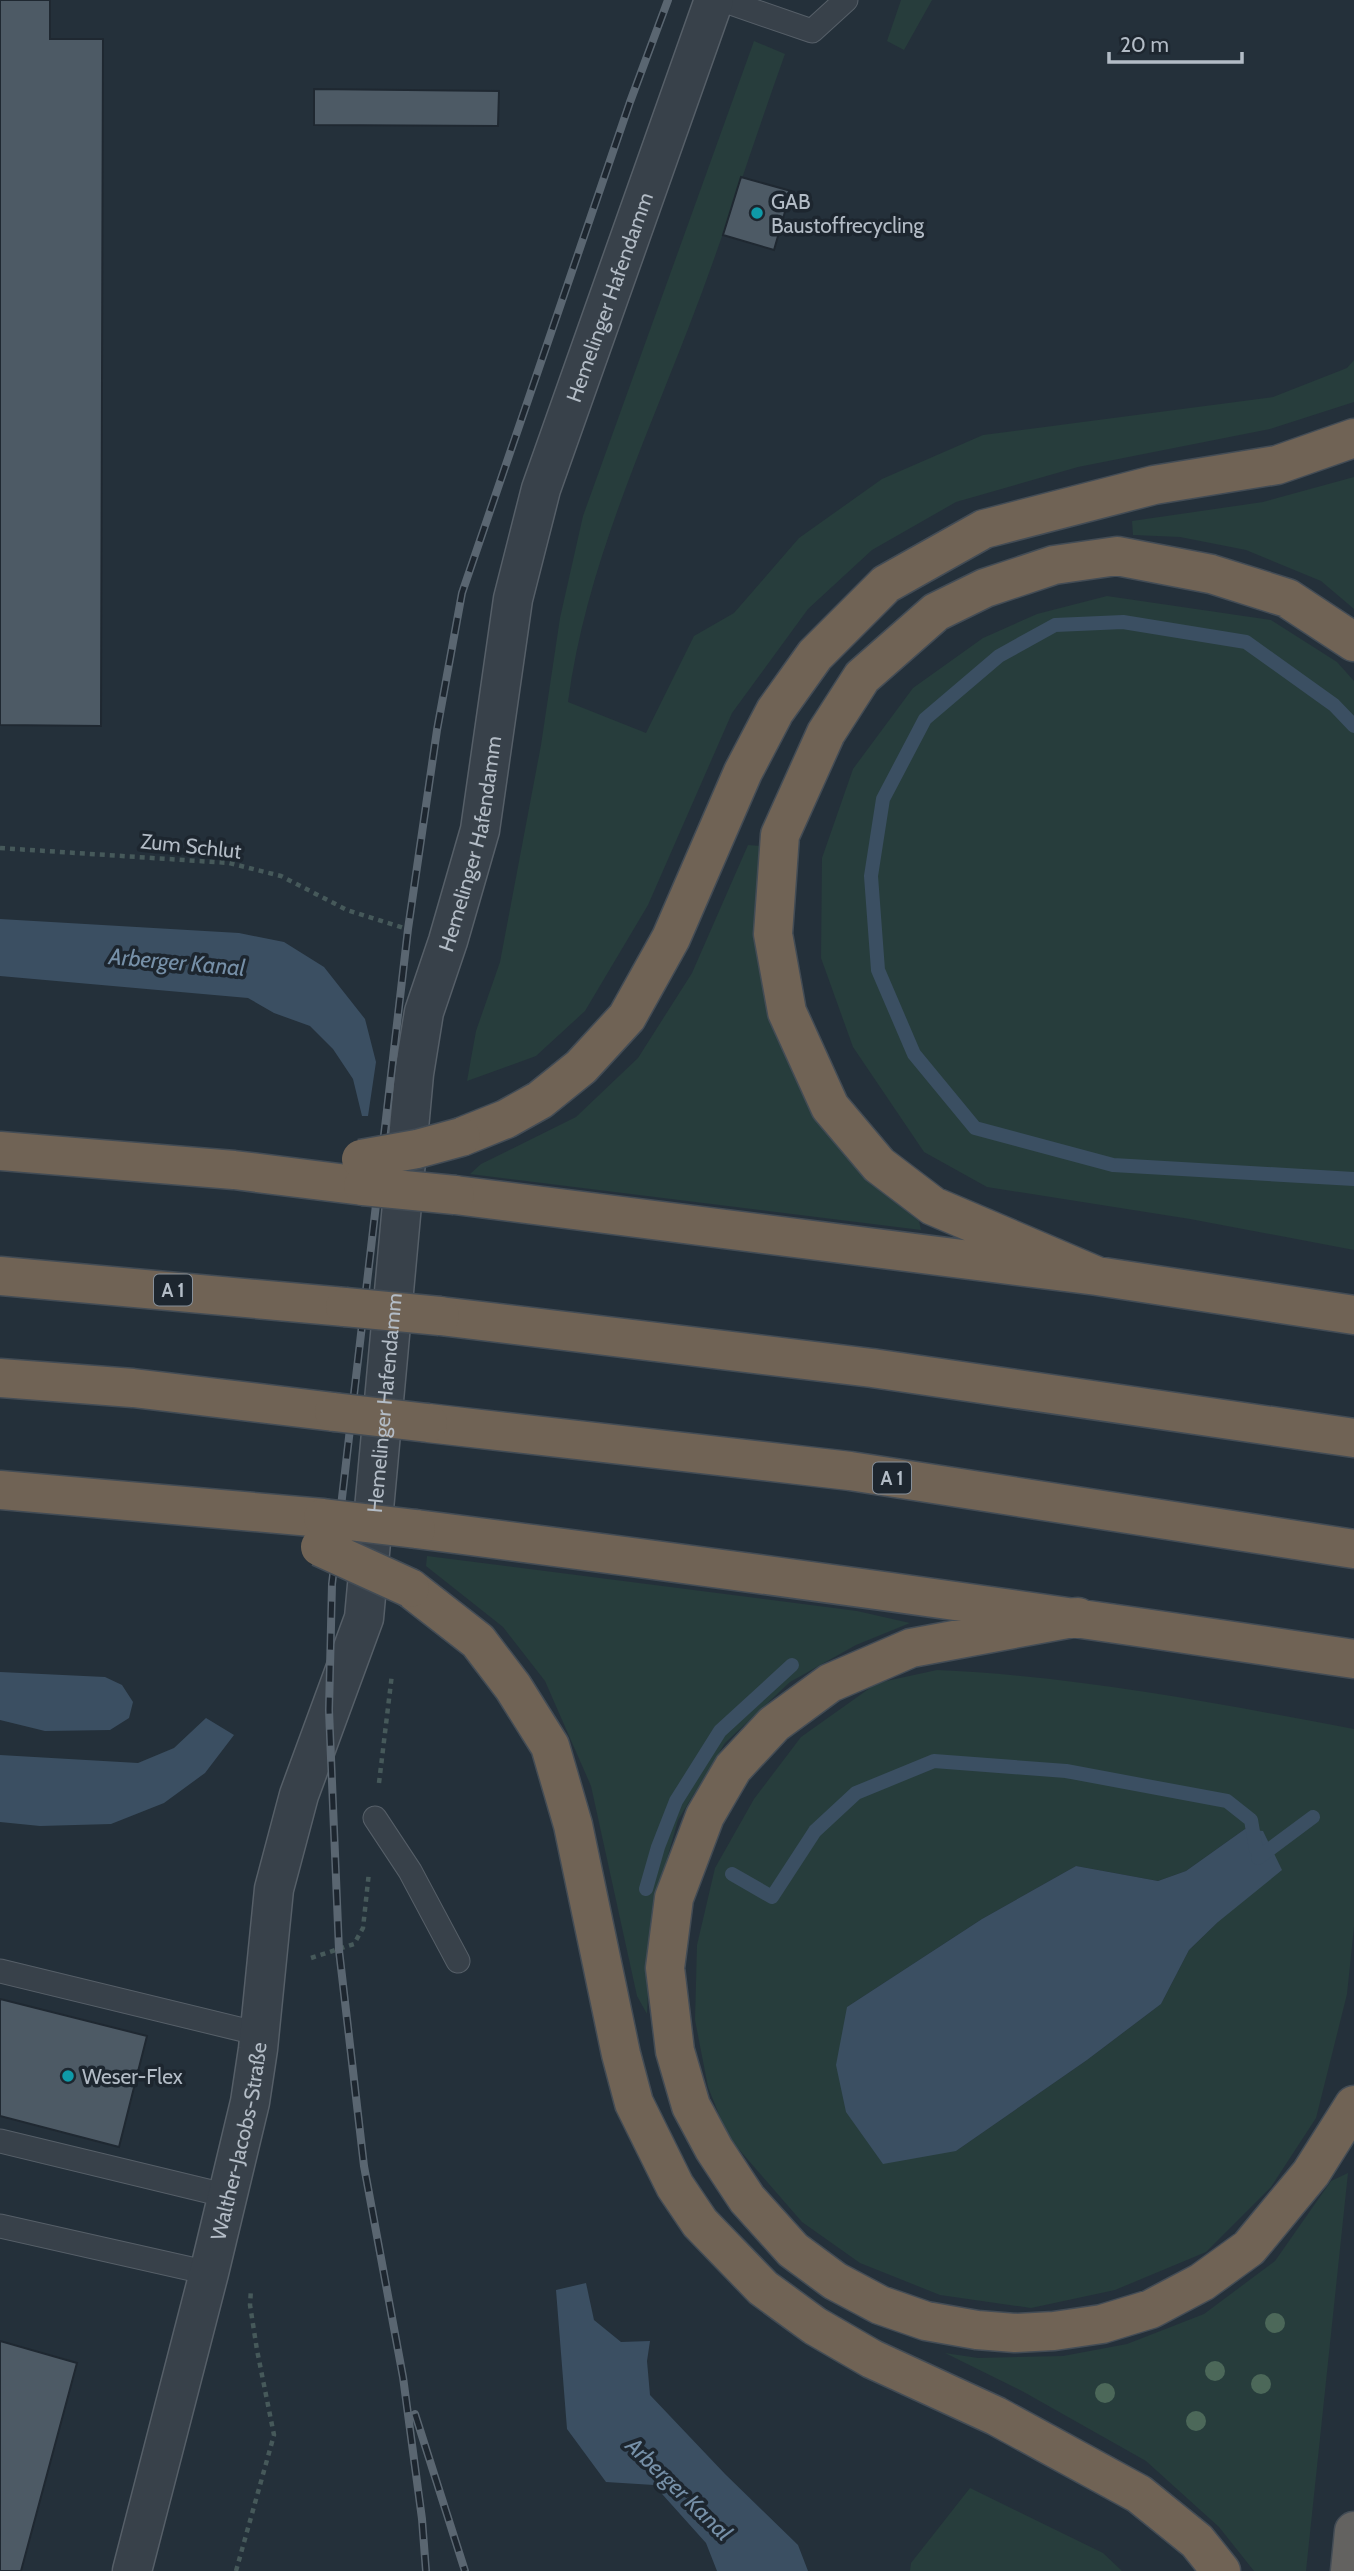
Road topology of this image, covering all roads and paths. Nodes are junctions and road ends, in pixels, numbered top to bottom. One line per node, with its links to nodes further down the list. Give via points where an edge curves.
1 (714, 0): 7 (street, Hemelinger Hafendamm, via 541,489 513,599 480,830)
2 (722, 0): 3 (lane, via 812,31)
3 (846, 0)
4 (1354, 438): 9 (highway, bridge, via 1277,465 1154,485 984,529 886,584 815,655 775,711 743,772 671,938 626,1017 581,1067 540,1100 506,1119)
5 (1354, 642): 11 (highway, via 1287,598 1211,574 1117,556 1054,565 985,588 936,612 862,677 826,733 780,835 773,934 787,1012 830,1107 879,1165 933,1206)
6 (0, 848): 7 (path, Zum Schlut, via 229,863 281,876 347,910)
7 (448, 941): 21 (street, Hemelinger Hafendamm, via 424,1012 414,1074 364,1618)
8 (0, 1151): 9 (highway, via 234,1170)
9 (362, 1172): 11 (highway, bridge, via 455,1195)
10 (0, 1276): 14 (highway, A 1, bridge, via 440,1316 872,1368)
11 (1097, 1276): 12 (highway)
12 (1354, 1315)
13 (0, 1378): 17 (highway, A 1, bridge, via 133,1388 850,1471)
14 (1354, 1438)
15 (0, 1490): 16 (highway, via 232,1509)
16 (321, 1532): 18 (highway, bridge, via 416,1529); 36 (highway, bridge, via 410,1588 478,1641 550,1746 573,1825 634,2103 675,2186 700,2223 763,2288 815,2326 872,2360 996,2416 1139,2494 1197,2541)
17 (1354, 1549)
18 (1078, 1617): 19 (highway); 27 (highway, via 911,1648 830,1683 774,1724 733,1768 705,1816 674,1898 665,1968 675,2051 691,2106 714,2149 747,2199 793,2250 835,2281 926,2321 1015,2333 1054,2331 1102,2324 1151,2309 1202,2282 1249,2248 1311,2173)
19 (1354, 1660)
20 (392, 1672): 22 (path)
21 (330, 1710): 26 (street, Walther-Jacobs-Straße, via 299,1795 274,1889)
22 (375, 1818): 23 (lane, via 410,1871); 24 (path, via 363,1928 354,1944 312,1956)
23 (458, 1961)
24 (304, 1967)
25 (0, 1971): 26 (lane)
26 (260, 2034): 29 (street, Walther-Jacobs-Straße)
27 (1354, 2105)
28 (0, 2141): 29 (lane)
29 (228, 2196): 31 (street, Walther-Jacobs-Straße)
30 (0, 2226): 31 (lane)
31 (209, 2273): 34 (street, Walther-Jacobs-Straße)
32 (252, 2277): 35 (path, via 250,2305 274,2435)
33 (1354, 2531): 37 (highway)
34 (132, 2571)
35 (236, 2571)
36 (1221, 2571)
37 (1350, 2571)

